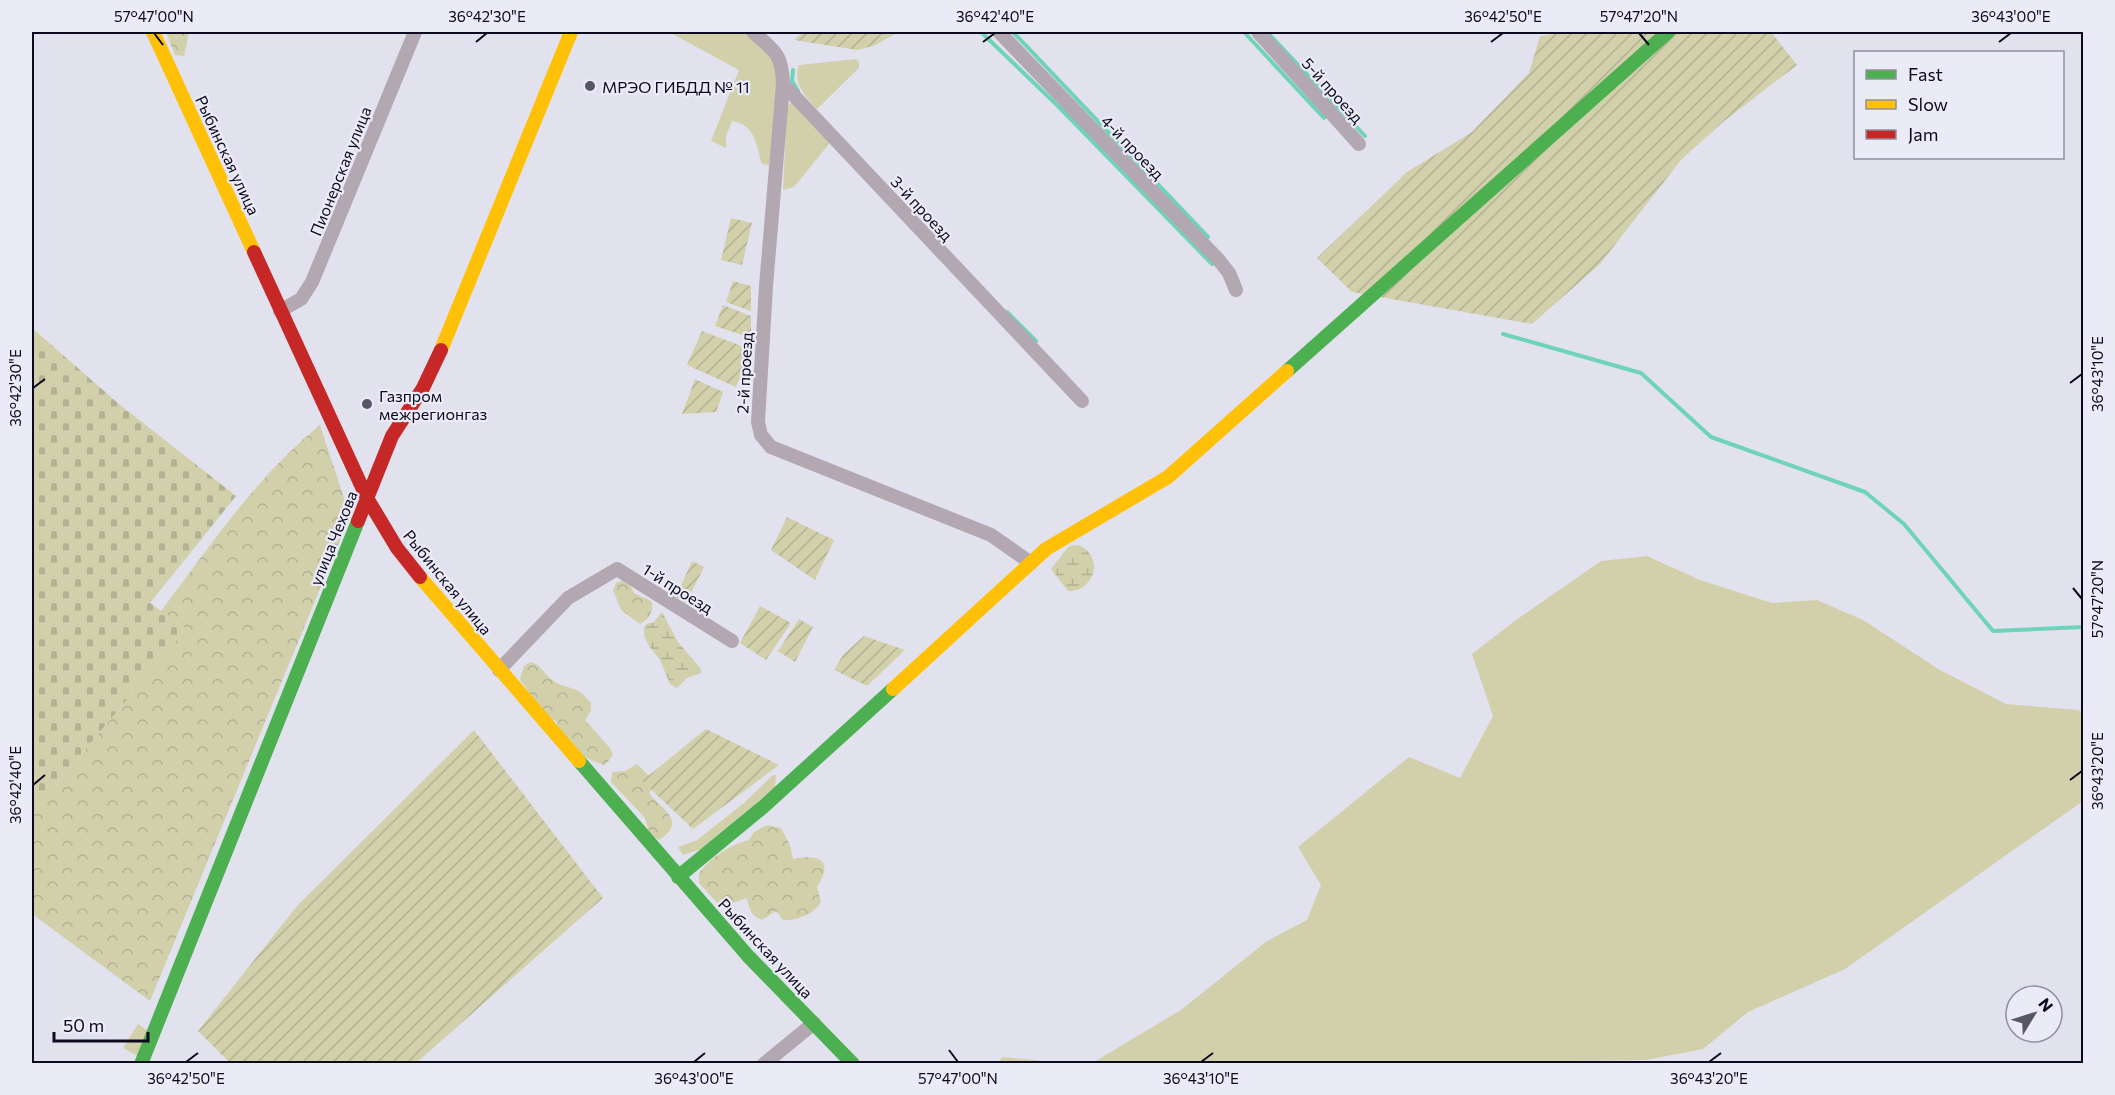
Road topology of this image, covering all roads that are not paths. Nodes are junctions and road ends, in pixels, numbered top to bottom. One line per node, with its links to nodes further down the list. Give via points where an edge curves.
1 (153, 32): 11 (street, Рыбинская улица)
2 (415, 32): 11 (street, Пионерская улица, via 312,282 301,299)
3 (571, 32): 13 (street, улица Чехова, via 445,340 423,388 392,436)
4 (753, 32): 8 (street, via 778,54)
5 (999, 32): 10 (street, 4-й проезд, via 1218,259)
6 (1258, 32): 9 (street, 5-й проезд)
7 (1668, 32): 14 (street, via 1168,477 1137,498 1066,534)
8 (783, 84): 12 (street, 3-й проезд); 14 (street, 2-й проезд, via 766,286 758,422 761,435 771,447 991,535)
9 (1359, 144)
10 (1236, 290)
11 (280, 311): 13 (street, Рыбинская улица)
12 (1082, 401)
13 (367, 498): 16 (street, Рыбинская улица, via 397,548); 19 (street, улица Чехова)
14 (1031, 563): 17 (street, via 763,807)
15 (732, 641): 16 (street, 1-й проезд, via 617,569 568,598)
16 (498, 670): 17 (street, Рыбинская улица)
17 (678, 876): 18 (street, Рыбинская улица)
18 (814, 1023): 20 (street); 21 (street, Рыбинская улица)
19 (141, 1064)
20 (764, 1064)
21 (853, 1064)

